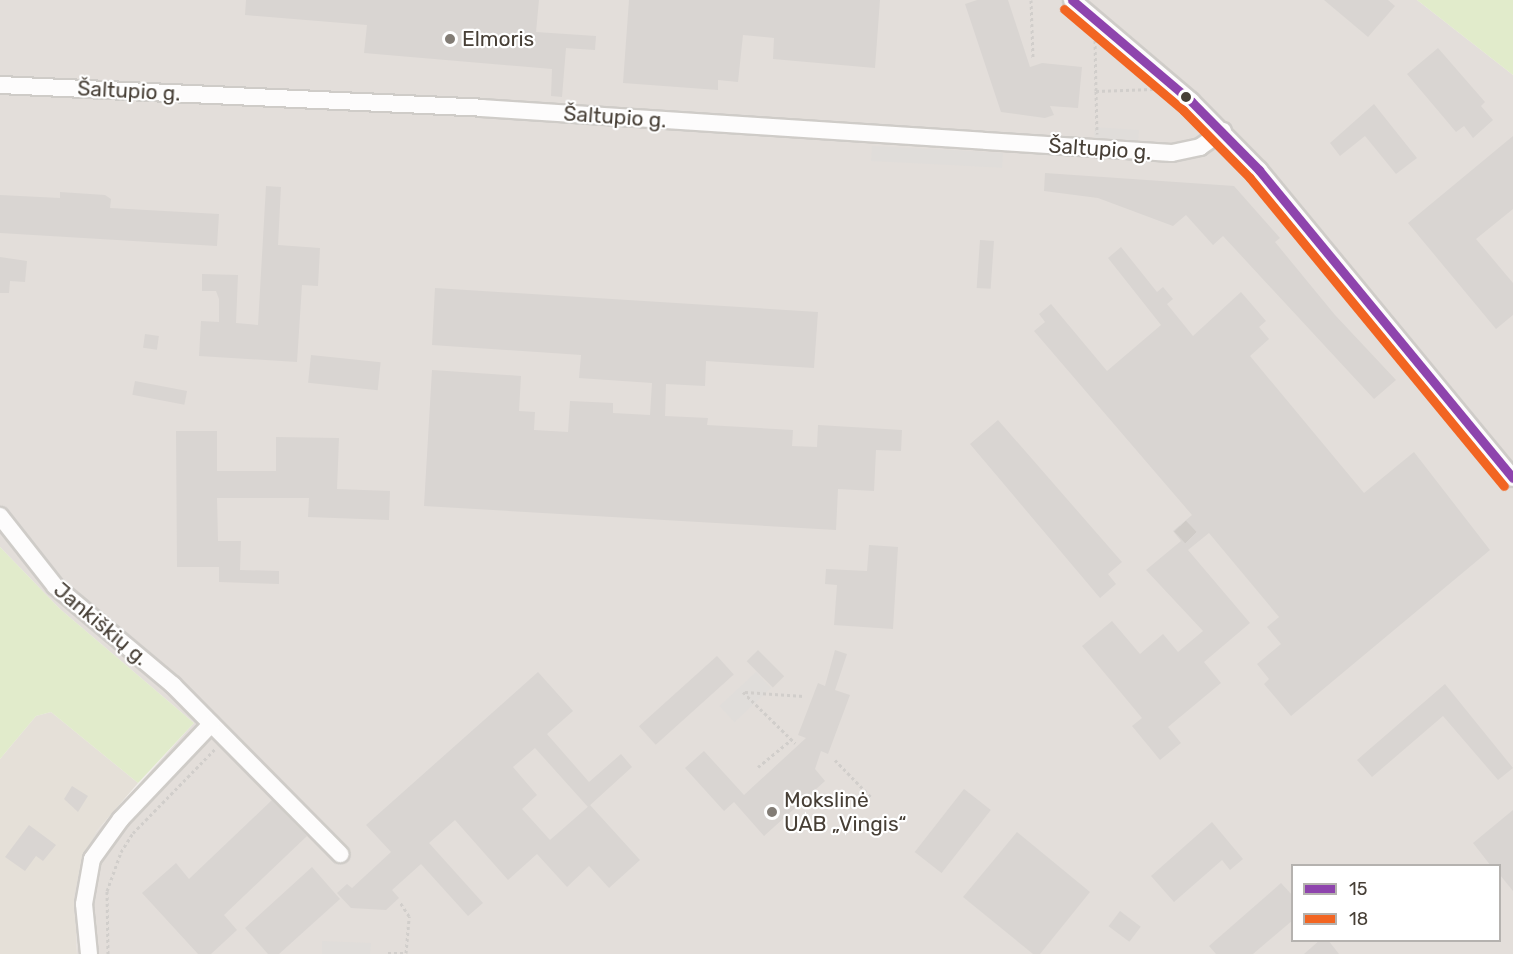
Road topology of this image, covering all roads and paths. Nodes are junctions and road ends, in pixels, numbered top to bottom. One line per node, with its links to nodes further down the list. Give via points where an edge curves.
1 (1030, 0): 4 (path)
2 (1072, 0): 3 (street)
3 (1106, 29): 5 (street); 7 (path, via 1095,38)
4 (1033, 58)
5 (1167, 81): 7 (path, via 1156,89); 8 (street)
6 (0, 85): 9 (street, Šaltupio g., via 482,108)
7 (1096, 91): 9 (path)
8 (1223, 131): 9 (street, Šaltupio g., via 1188,152); 10 (street)
9 (1097, 148)
10 (1513, 478)
11 (0, 516): 13 (street, Jankiškių g., via 55,586 173,685)
12 (804, 696): 15 (path, via 743,692)
13 (211, 724): 14 (street, Jankiškių g.); 23 (street, via 121,819 92,859 84,903)
14 (226, 737): 20 (street, Jankiškių g.); 24 (path, via 133,833 121,852 107,891)
15 (791, 740): 16 (path); 18 (path)
16 (795, 744)
17 (835, 760): 19 (path)
18 (758, 767)
19 (871, 797)
20 (340, 855)
21 (400, 902): 22 (path, via 409,916 406,953)
22 (388, 953)
23 (89, 954)
24 (108, 954)

